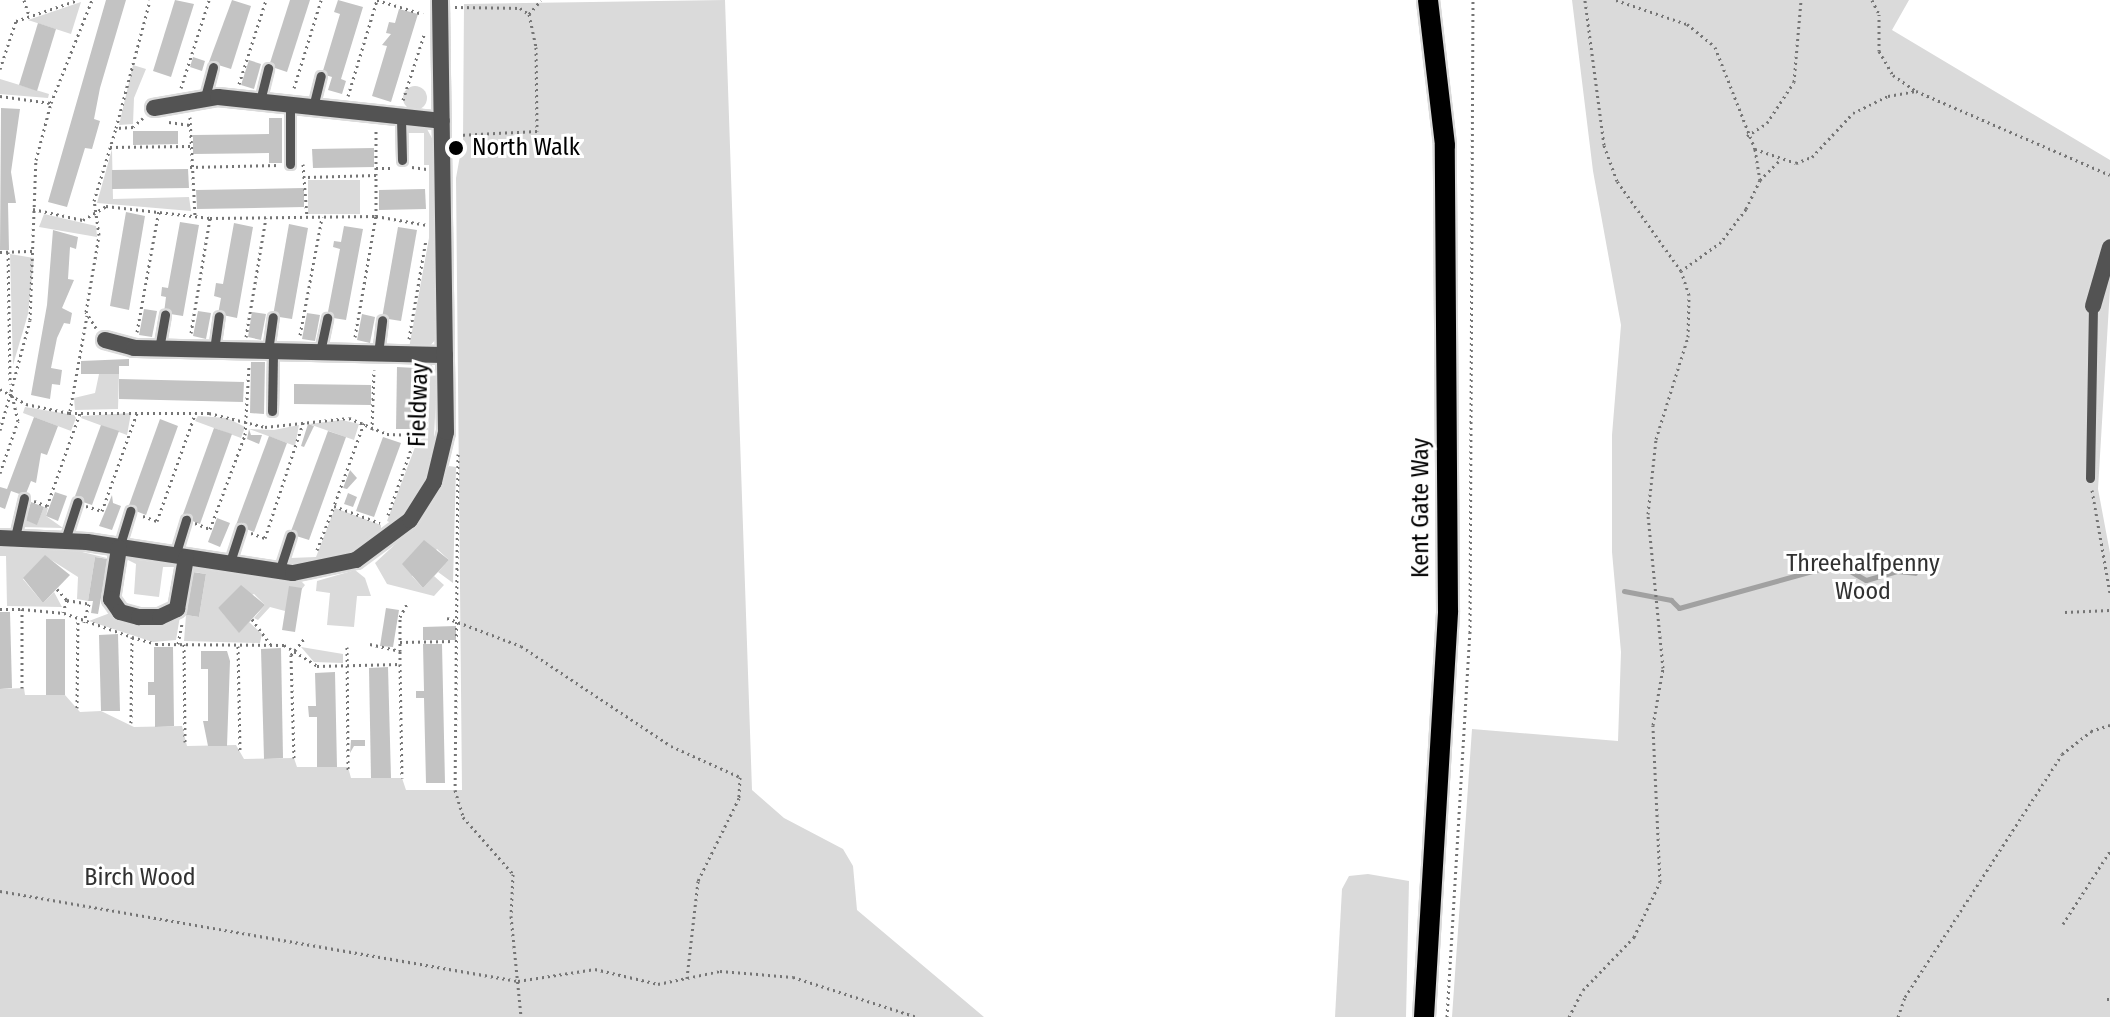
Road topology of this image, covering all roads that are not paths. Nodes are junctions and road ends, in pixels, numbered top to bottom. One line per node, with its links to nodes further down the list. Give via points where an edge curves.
1 (1428, 0): 43 (main road, Kent Gate Way, via 1445,145 1448,611)
2 (433, 13): 12 (street, Fieldway)
3 (213, 67): 6 (lane)
4 (268, 68): 7 (lane)
5 (321, 76): 9 (lane)
6 (208, 97): 7 (street); 10 (street)
7 (260, 101): 8 (street)
8 (290, 104): 9 (street); 14 (lane)
9 (313, 107): 11 (street)
10 (154, 108)
11 (399, 118): 12 (street); 13 (lane)
12 (442, 128): 28 (street, Fieldway)
13 (402, 160)
14 (290, 164)
15 (2110, 247): 16 (street)
16 (2093, 306): 30 (lane)
17 (165, 315): 23 (lane)
18 (219, 316): 24 (lane)
19 (273, 317): 25 (lane)
20 (327, 318): 26 (lane)
21 (382, 320): 27 (lane)
22 (105, 340): 23 (street)
23 (159, 349): 24 (street)
24 (214, 350): 25 (street)
25 (270, 351): 26 (street); 29 (lane)
26 (320, 352): 27 (street)
27 (376, 354): 28 (street)
28 (437, 355): 42 (street, Fieldway, via 446,432 427,496 388,541 341,566)
29 (272, 411)
30 (2090, 478)
31 (24, 498): 37 (lane)
32 (77, 502): 38 (lane)
33 (130, 511): 39 (lane)
34 (186, 520): 40 (lane)
35 (241, 529): 41 (lane)
36 (291, 536): 42 (lane)
37 (8, 538): 38 (street, Fieldway)
38 (65, 540): 39 (street, Fieldway)
39 (119, 548): 40 (street, Fieldway); 40 (street, via 111,599 120,612 139,617 160,617 177,609)
40 (181, 557): 41 (street, Fieldway)
41 (229, 565): 42 (street, Fieldway)
42 (279, 572)
43 (1424, 1017)

